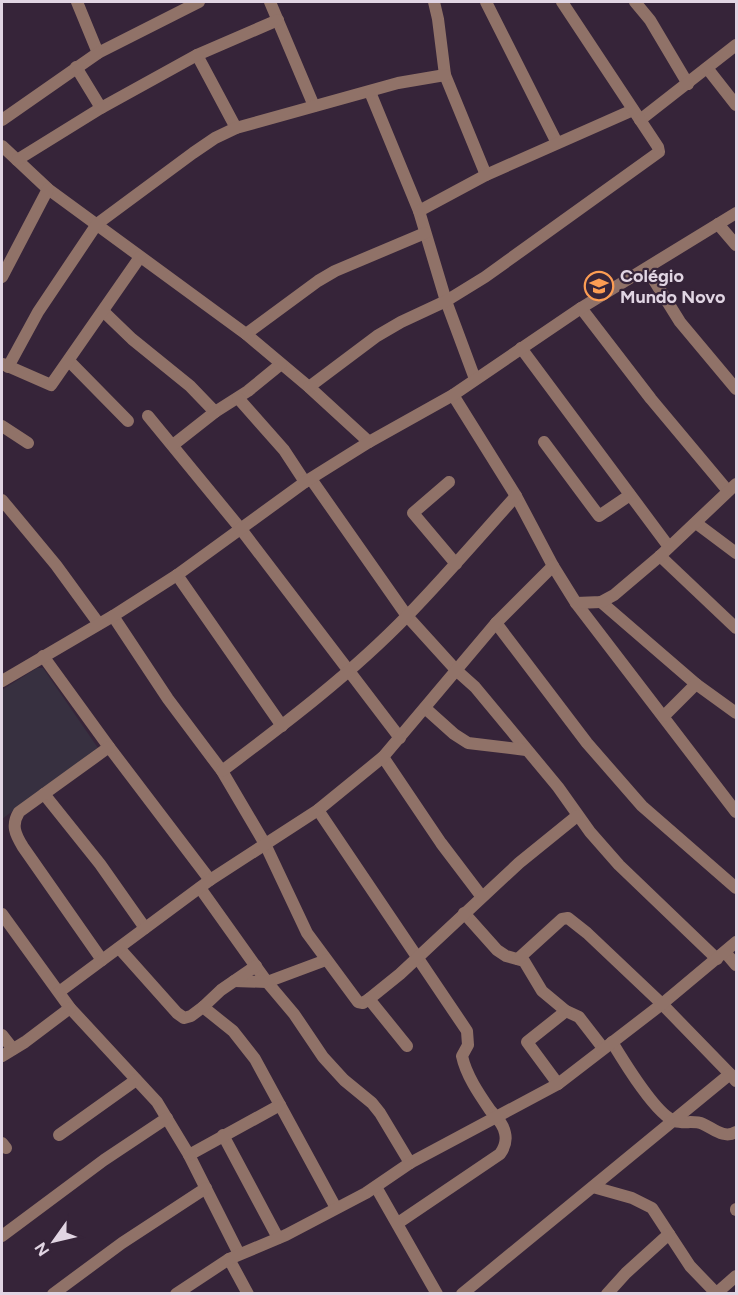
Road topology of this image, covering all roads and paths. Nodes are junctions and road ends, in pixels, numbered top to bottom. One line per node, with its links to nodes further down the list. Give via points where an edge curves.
1 (76, 2): 10 (street)
2 (199, 2): 10 (street)
3 (270, 2): 8 (street)
4 (434, 2): 14 (street)
5 (486, 2): 23 (street)
6 (562, 2): 20 (street)
7 (636, 2): 15 (street)
8 (278, 20): 11 (street); 18 (street)
9 (736, 45): 13 (street)
10 (98, 53): 12 (street)
11 (196, 55): 19 (street); 22 (street)
12 (76, 67): 19 (street); 21 (street)
13 (707, 68): 15 (street); 17 (street)
14 (445, 75): 16 (street); 26 (street)
15 (688, 84): 20 (street)
16 (370, 92): 18 (street); 28 (street)
17 (736, 105)
18 (314, 106): 22 (street)
19 (101, 108): 25 (street)
20 (636, 115): 23 (street); 37 (street, via 658,147 657,154 503,265)
21 (2, 120)
22 (236, 128): 30 (street, via 192,153)
23 (557, 143): 26 (street)
24 (2, 146): 25 (street)
25 (17, 160): 27 (street)
26 (486, 175): 28 (street)
27 (48, 189): 30 (street); 36 (street)
28 (418, 211): 32 (street)
29 (736, 213): 31 (street)
30 (97, 224): 34 (street); 44 (street)
31 (718, 224): 33 (street); 35 (street)
32 (425, 233): 37 (street); 40 (street, via 335,271)
33 (736, 245)
34 (140, 257): 39 (street); 40 (street)
35 (647, 268): 38 (street); 47 (street, via 680,322)
36 (2, 277)
37 (446, 301): 45 (street); 46 (street, via 377,336)
38 (581, 308): 41 (street); 60 (street, via 651,399)
39 (104, 312): 42 (street); 50 (street)
40 (246, 334): 43 (street)
41 (521, 348): 45 (street); 61 (street)
42 (69, 361): 44 (street, via 51,385); 52 (street)
43 (281, 364): 46 (street); 49 (street)
44 (5, 365)
45 (476, 379): 48 (street)
46 (309, 387): 54 (street)
47 (736, 389)
48 (453, 395): 54 (street); 62 (street)
49 (238, 398): 50 (street); 58 (street)
50 (215, 412): 57 (street)
51 (148, 416): 57 (street)
52 (128, 421)
53 (2, 426): 56 (street)
54 (369, 442): 58 (street)
55 (544, 442): 61 (street, via 599,516)
56 (28, 443)
57 (173, 445): 65 (street)
58 (308, 480): 65 (street); 74 (street)
59 (449, 482): 68 (street, via 413,513)
60 (732, 488): 64 (street)
61 (630, 495): 66 (street)
62 (516, 496): 68 (street); 69 (street)
63 (2, 500): 76 (street)
64 (696, 523): 66 (street); 67 (street)
65 (240, 528): 70 (street); 79 (street)
66 (664, 551): 71 (street); 77 (street)
67 (736, 553)
68 (456, 564): 74 (street)
69 (553, 566): 72 (street); 75 (street)
70 (177, 575): 73 (street); 86 (street)
71 (601, 602): 72 (street); 82 (street)
72 (576, 603): 85 (street)
73 (113, 616): 76 (street); 91 (street)
74 (407, 616): 79 (street); 80 (street)
75 (496, 623): 80 (street); 99 (street, via 587,743 642,806)
76 (99, 624): 78 (street)
77 (736, 628)
78 (43, 656): 81 (street); 88 (street)
79 (350, 669): 86 (street); 87 (street)
80 (456, 670): 83 (street); 89 (street, via 475,687)
81 (2, 681)
82 (696, 684): 84 (street); 85 (street)
83 (425, 708): 87 (street); 89 (street, via 468,743)
84 (736, 713)
85 (664, 716): 94 (street)
86 (282, 726): 91 (street)
87 (400, 738): 90 (street)
88 (109, 747): 92 (street); 97 (street)
89 (526, 750): 95 (street)
90 (383, 757): 93 (street); 100 (street)
91 (222, 771): 96 (street)
92 (44, 794): 103 (street); 109 (street, via 19,812 15,834)
93 (318, 810): 96 (street); 107 (street)
94 (736, 812)
95 (577, 816): 100 (street); 106 (street, via 620,865)
96 (264, 844): 97 (street); 110 (street, via 307,933)
97 (210, 880): 98 (street)
98 (200, 888): 103 (street); 112 (street)
99 (736, 888)
100 (482, 897): 101 (street)
101 (464, 913): 107 (street); 108 (street, via 497,950)
102 (2, 914): 115 (street)
103 (146, 928): 105 (street)
104 (736, 942): 106 (street)
105 (119, 948): 109 (street); 119 (street, via 177,1013 184,1018)
106 (721, 955): 111 (street); 117 (street)
107 (418, 957): 116 (street); 130 (street, via 467,1031 464,1065)
108 (518, 959): 117 (street, via 562,919 568,918); 120 (street, via 528,966 542,991)
109 (102, 960): 115 (street)
110 (326, 960): 114 (street); 116 (street, via 358,1002)
111 (736, 965)
112 (256, 966): 113 (street); 114 (street)
113 (234, 981): 114 (street); 119 (street)
114 (267, 982): 136 (street, via 323,1057 380,1113)
115 (59, 992): 118 (street)
116 (369, 999): 123 (street)
117 (662, 1004): 122 (street); 125 (street)
118 (70, 1008): 124 (street); 126 (street)
119 (203, 1008): 128 (street, via 240,1039)
120 (566, 1011): 122 (street, via 582,1020); 127 (street, via 527,1042)
121 (2, 1035): 124 (street)
122 (607, 1045): 127 (street); 131 (street)
123 (407, 1047)
124 (7, 1052)
125 (733, 1077): 131 (street)
126 (136, 1080): 129 (street); 133 (street)
127 (558, 1084): 130 (street)
128 (280, 1105): 134 (street); 140 (street)
129 (167, 1118): 135 (street); 143 (street)
130 (497, 1118): 136 (street); 141 (street, via 507,1140 500,1155)
131 (674, 1121): 132 (street, via 698,1122 726,1135); 138 (street)
132 (736, 1132)
133 (59, 1135)
134 (224, 1135): 135 (street); 144 (street)
135 (189, 1155): 139 (street)
136 (410, 1163): 137 (street)
137 (376, 1187): 140 (street); 141 (street)
138 (593, 1187): 142 (street, via 643,1202 652,1208); 151 (street)
139 (206, 1188): 145 (street); 147 (street)
140 (336, 1209): 144 (street)
141 (398, 1223): 150 (street)
142 (669, 1234): 146 (street, via 690,1266 714,1291); 152 (street)
143 (2, 1236)
144 (278, 1238): 145 (street)
145 (234, 1256): 148 (street); 149 (street)
146 (736, 1276)
147 (53, 1293)
148 (176, 1293)
149 (249, 1293)
150 (437, 1293)
151 (462, 1293)
152 (607, 1293)

